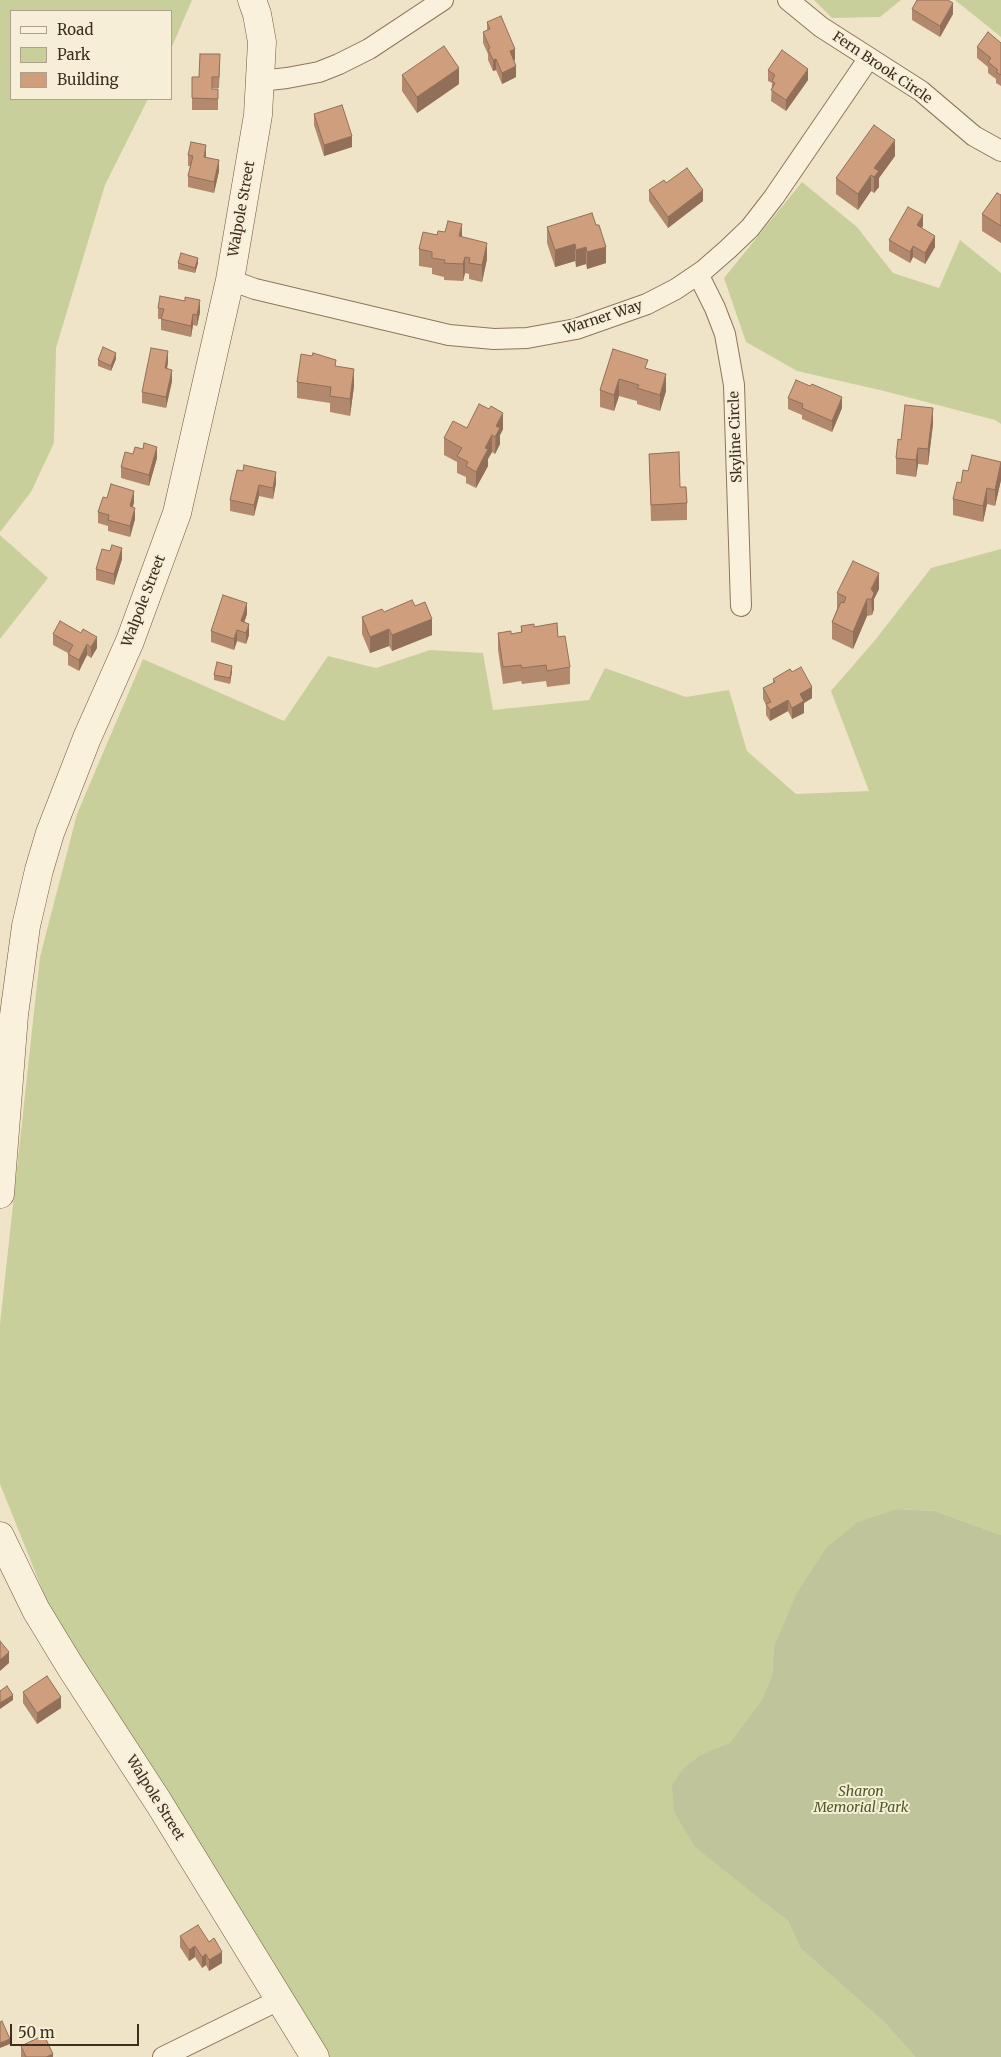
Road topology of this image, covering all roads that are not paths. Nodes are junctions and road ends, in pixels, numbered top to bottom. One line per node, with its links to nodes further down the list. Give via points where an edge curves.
1 (252, 0): 5 (main road, Walpole Street, via 262,42)
2 (443, 0): 5 (street, via 369,49 339,64 319,72)
3 (788, 0): 4 (street, Fern Brook Circle, via 821,27)
4 (869, 58): 6 (street, Fern Brook Circle, via 921,91 974,136); 7 (street, Warner Way, via 774,198 750,228)
5 (260, 81): 8 (main road, Walpole Street, via 258,115)
6 (1001, 151)
7 (698, 274): 8 (street, Warner Way, via 647,304 576,329 527,338 494,339 449,335 255,289); 9 (street, Skyline Circle, via 724,334 734,385)
8 (230, 280): 10 (main road, Walpole Street, via 177,514 130,641 50,833)
9 (741, 606)
10 (8, 999): 11 (main road, Walpole Street)
11 (0, 1194)
12 (0, 1536): 13 (main road, Walpole Street, via 41,1618 160,1803)
13 (279, 2000): 14 (street); 15 (main road, Walpole Street)
14 (163, 2057)
15 (315, 2057)

